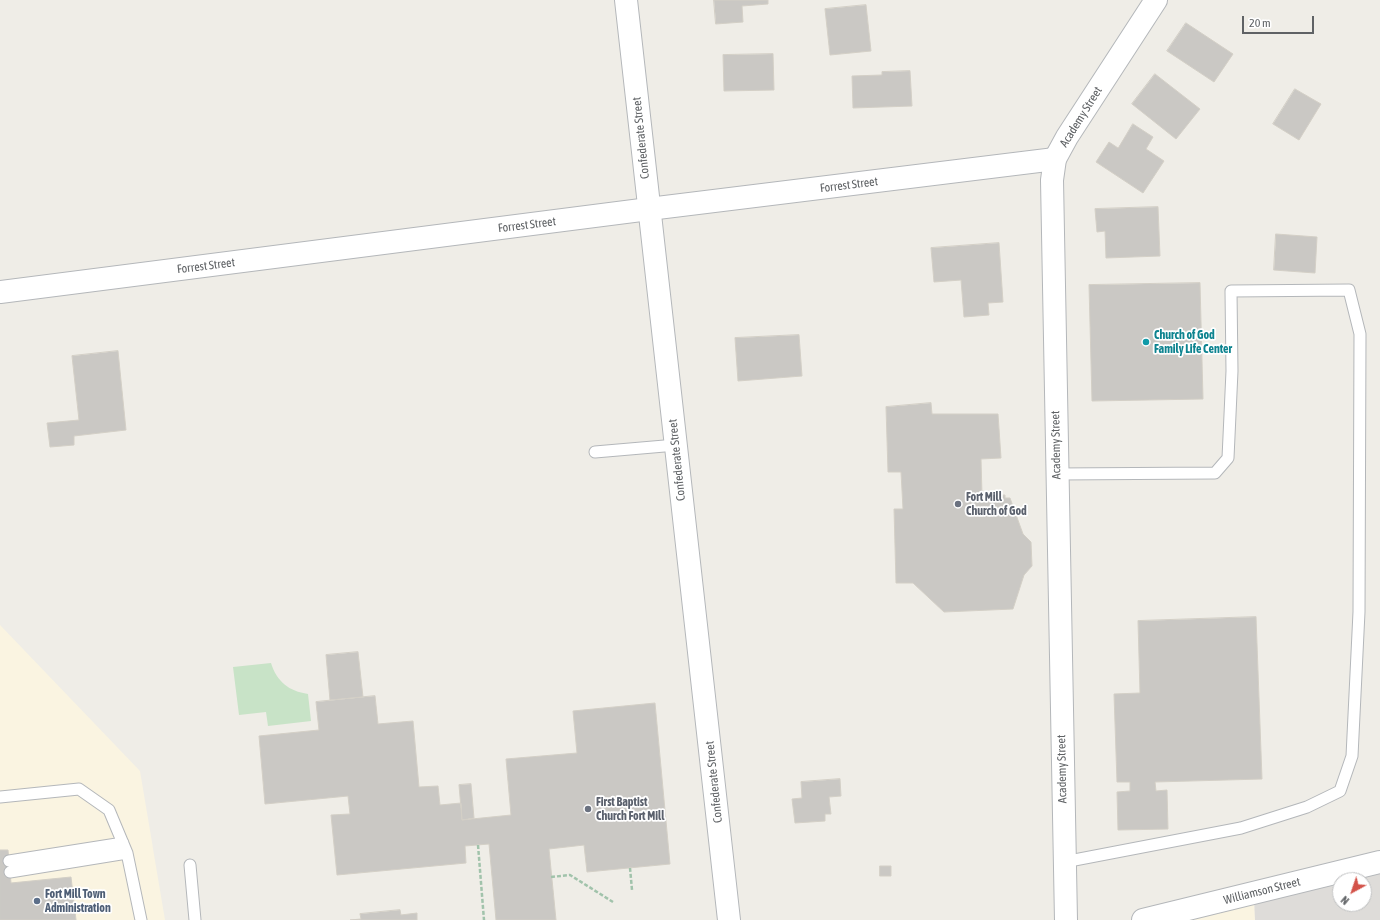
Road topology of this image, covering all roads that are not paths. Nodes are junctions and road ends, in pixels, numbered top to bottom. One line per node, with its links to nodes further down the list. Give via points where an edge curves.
1 (626, 0): 4 (street, Confederate Street)
2 (1156, 0): 3 (street, Academy Street)
3 (1055, 159): 4 (street, Forrest Street); 8 (street, Academy Street, via 1052,180)
4 (649, 209): 5 (street, Forrest Street); 6 (street, Confederate Street)
5 (0, 292)
6 (676, 445): 7 (lane); 17 (street, Confederate Street)
7 (595, 452)
8 (1056, 474): 11 (street, Academy Street); 11 (lane, via 1215,472 1228,458 1232,371 1231,291 1349,290 1360,334 1359,612 1352,756 1340,791 1307,807 1241,828)
9 (0, 797): 10 (lane, via 79,789 109,810)
10 (125, 848): 14 (lane); 15 (lane)
11 (1064, 862): 18 (street, Academy Street)
12 (1380, 862): 19 (street, Williamson Street)
13 (190, 865): 16 (lane)
14 (10, 866)
15 (141, 920)
16 (195, 920)
17 (729, 920)
18 (1066, 920)
19 (1143, 920)

